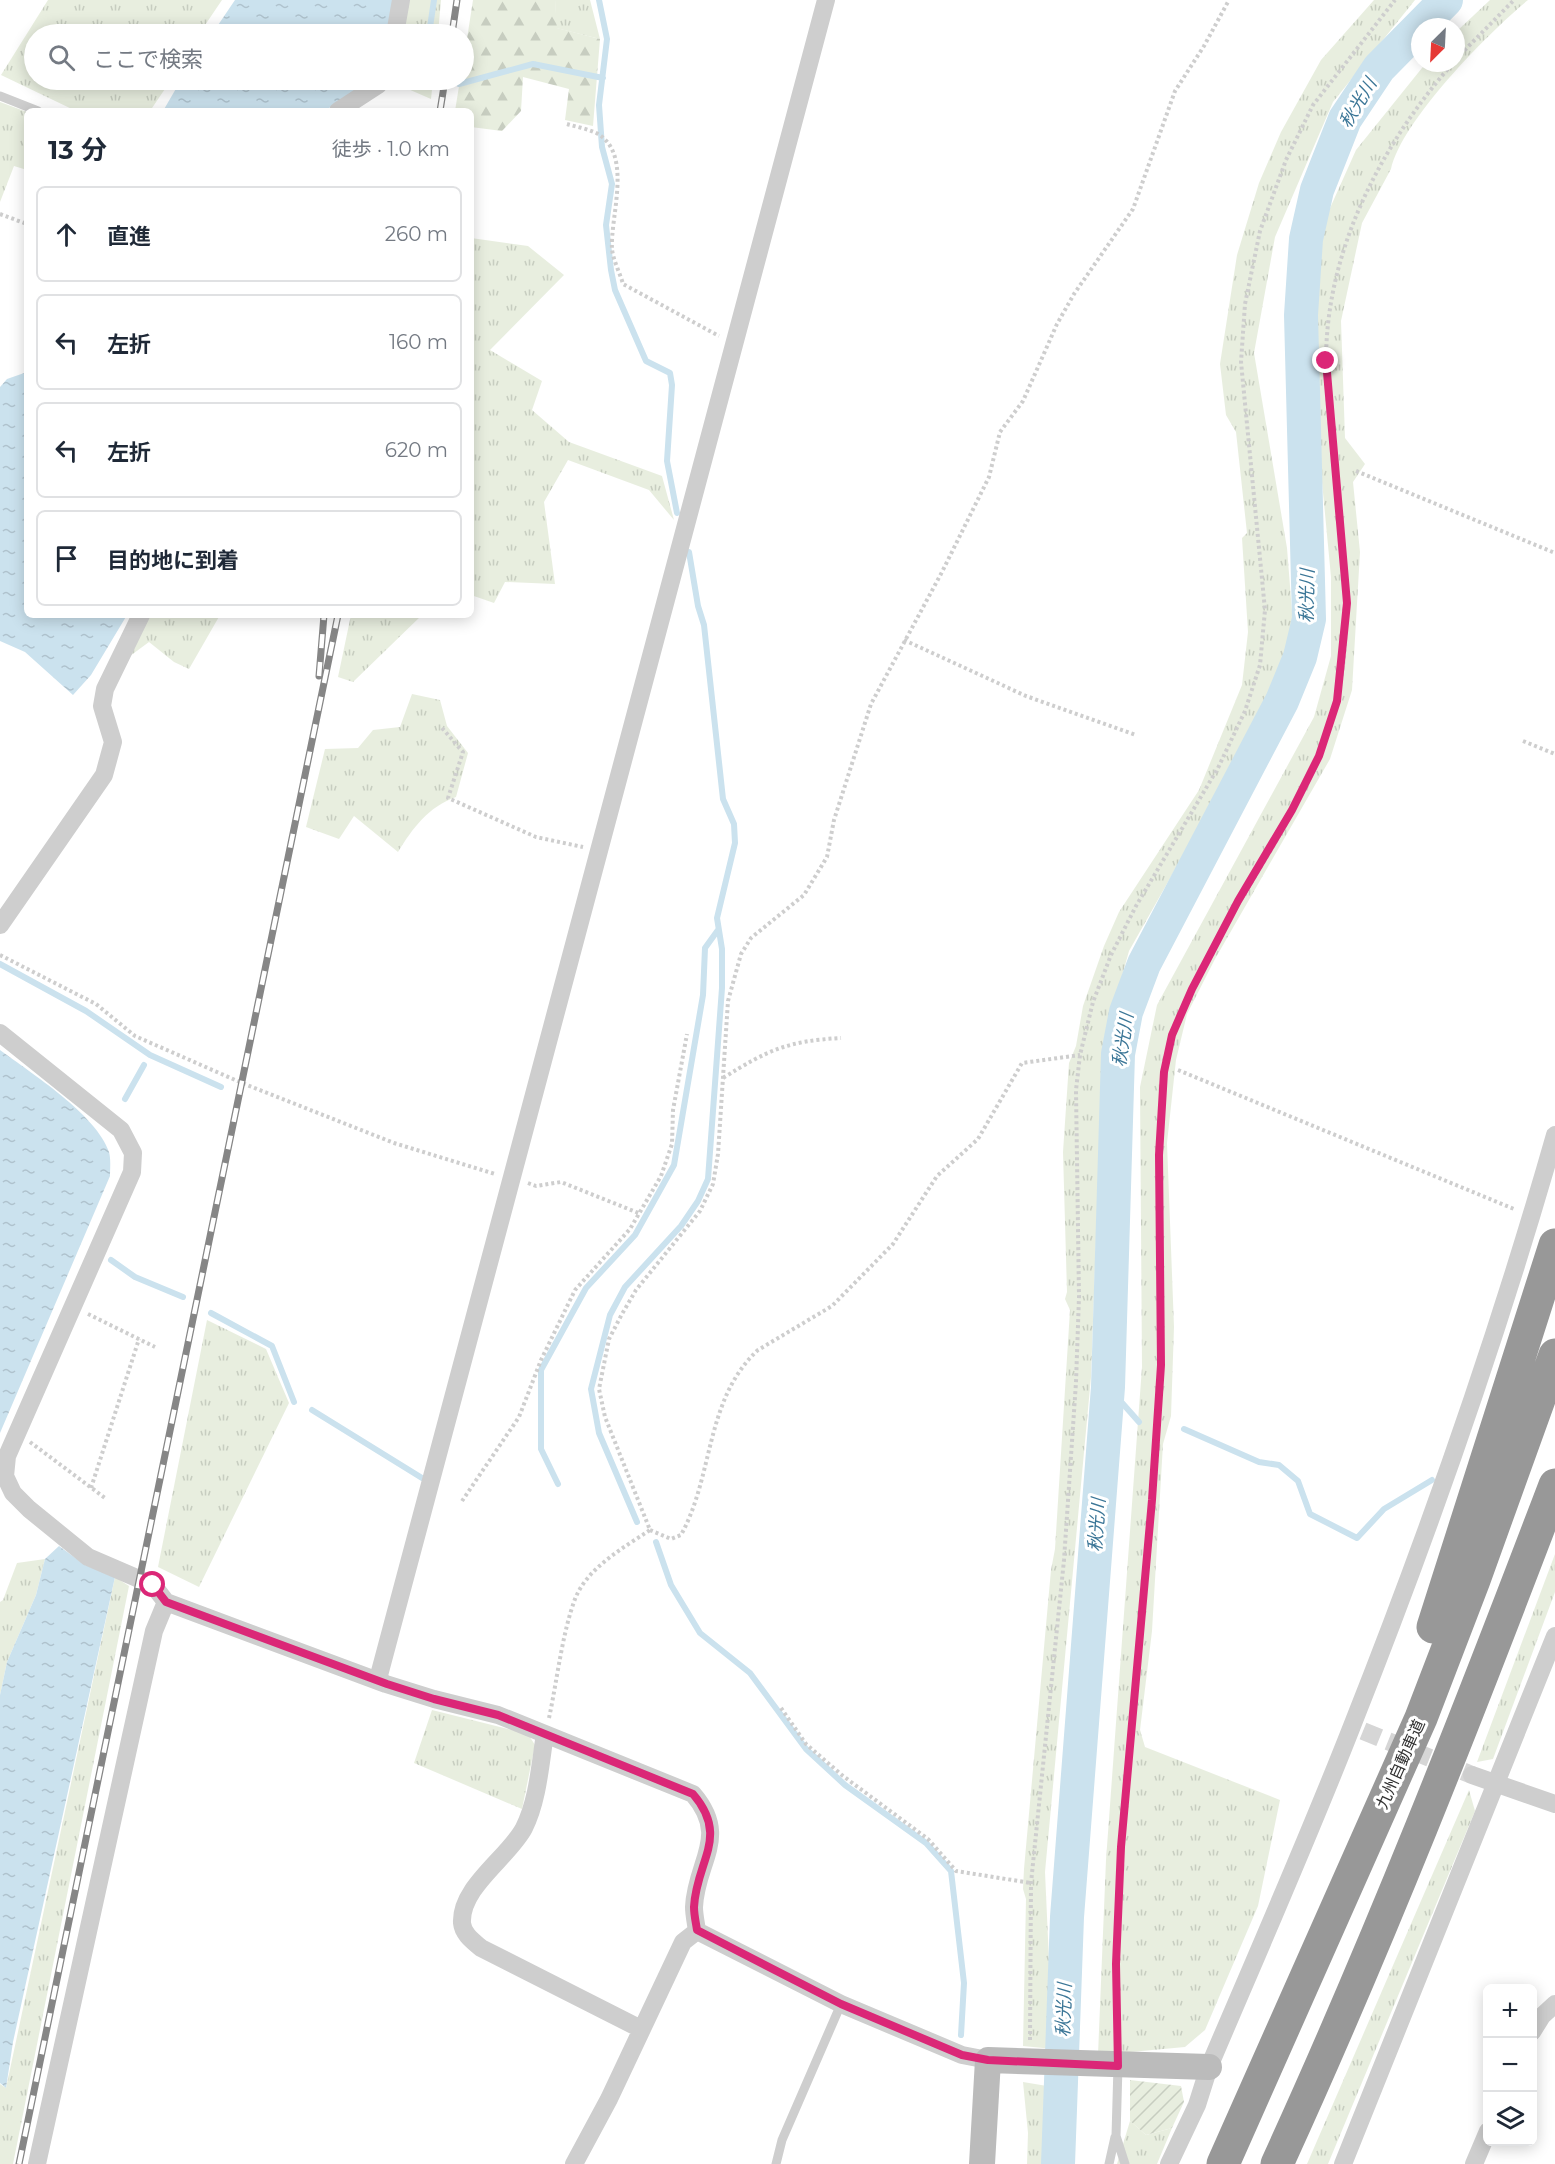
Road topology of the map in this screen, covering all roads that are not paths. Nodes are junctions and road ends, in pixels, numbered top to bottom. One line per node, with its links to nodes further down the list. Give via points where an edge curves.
1 (401, 0): 3 (street)
2 (826, 0): 17 (street)
3 (397, 24)
4 (372, 90): 7 (street)
5 (0, 96): 6 (lane)
6 (30, 108)
7 (343, 108)
8 (140, 618): 9 (street, via 105,689 102,706 113,742 104,775)
9 (0, 925)
10 (0, 1033): 15 (street, via 121,1131 133,1153 132,1172 7,1456 4,1476 13,1493 88,1557 153,1585)
11 (1555, 1135): 30 (street, via 1515,1274 1358,1729)
12 (1555, 1245): 22 (highway, via 1458,1556)
13 (1555, 1355): 22 (highway, 九州自動車道, via 1420,1718)
14 (1555, 1485): 41 (highway, via 1409,1863)
15 (166, 1602): 17 (street); 33 (street, via 154,1631)
16 (1555, 1636): 20 (street)
17 (378, 1679): 18 (street, via 434,1699 498,1715)
18 (545, 1734): 23 (street, via 693,1794 706,1809 712,1833 694,1907); 27 (street, via 536,1790 523,1829 479,1882 462,1923 466,1935 481,1948)
19 (1472, 1775): 20 (street)
20 (1497, 1784): 21 (street); 42 (street)
21 (1555, 1804)
22 (1340, 1901): 40 (highway, 九州自動車道)
23 (697, 1930): 24 (street); 27 (street, via 683,1942)
24 (841, 2004): 28 (street, via 962,2055); 35 (lane, via 782,2140)
25 (1555, 2004): 26 (street)
26 (1537, 2025)
27 (641, 2029): 34 (street)
28 (988, 2060): 29 (street); 36 (street)
29 (1112, 2066): 30 (street); 31 (lane)
30 (1209, 2067): 39 (street, via 1197,2105)
31 (1116, 2136): 37 (lane); 38 (lane)
32 (1483, 2143): 43 (street)
33 (37, 2164)
34 (574, 2164)
35 (776, 2164)
36 (982, 2164)
37 (1109, 2164)
38 (1125, 2164)
39 (1169, 2164)
40 (1223, 2164)
41 (1277, 2164)
42 (1343, 2164)
43 (1474, 2164)

